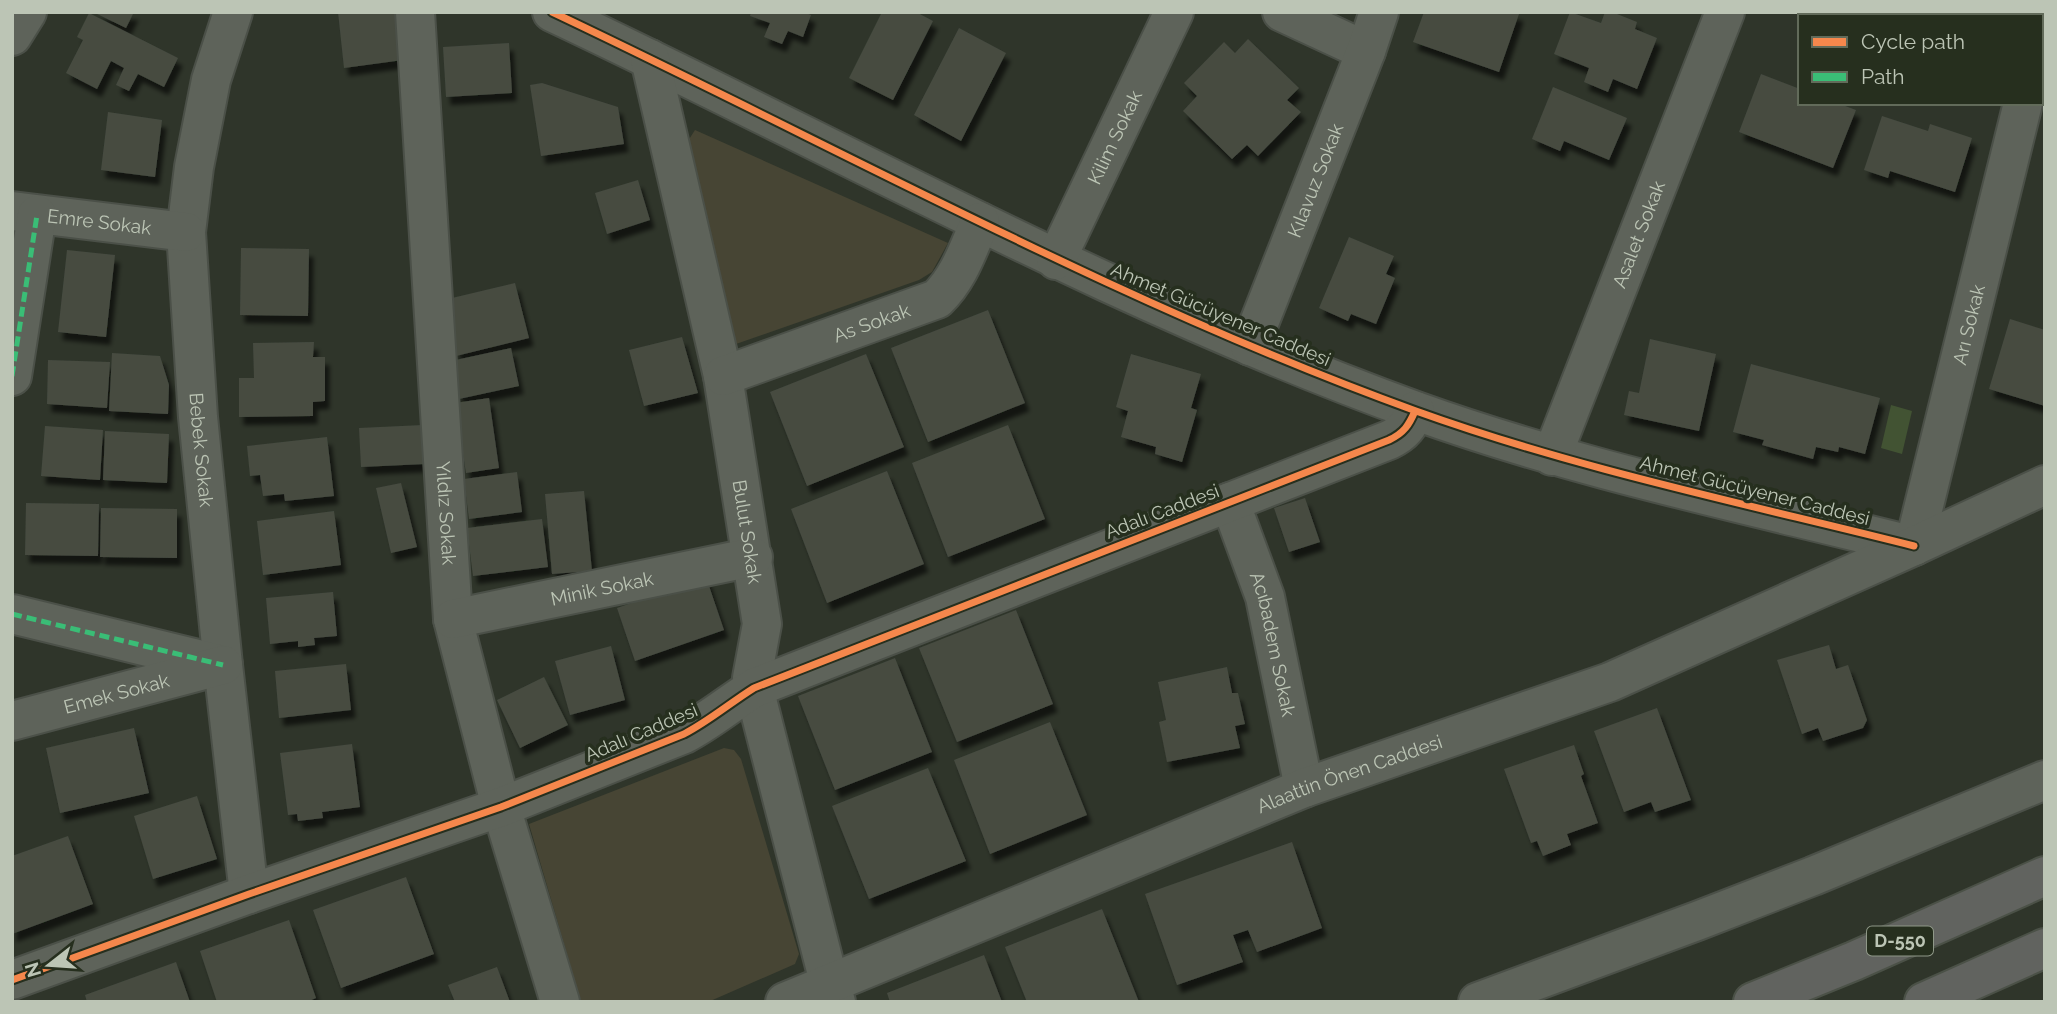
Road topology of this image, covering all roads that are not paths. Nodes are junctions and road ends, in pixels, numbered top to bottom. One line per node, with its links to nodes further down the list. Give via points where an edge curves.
1 (233, 12): 13 (street, Bebek Sokak, via 211,80)
2 (415, 12): 25 (street, Yıldız Sokak)
3 (552, 12): 9 (street, Ahmet Gücüyener Caddesi)
4 (1174, 12): 14 (street, Kilim Sokak)
5 (1282, 12): 8 (street)
6 (1379, 12): 8 (street, Kılavuz Sokak)
7 (1725, 12): 19 (street, Asalet Sokak)
8 (1366, 51): 15 (street, Kılavuz Sokak)
9 (650, 59): 12 (street, Ahmet Gücüyener Caddesi); 17 (street, Bulut Sokak)
10 (2023, 105): 22 (street, Arı Sokak)
11 (25, 213): 13 (street, Emre Sokak); 16 (street)
12 (980, 222): 14 (street, Ahmet Gücüyener Caddesi); 17 (street, As Sokak, via 956,276 937,299)
13 (186, 232): 26 (street, Bebek Sokak, via 198,417)
14 (1056, 260): 15 (street, Ahmet Gücüyener Caddesi)
15 (1250, 346): 18 (street, Ahmet Gücüyener Caddesi)
16 (12, 376)
17 (723, 376): 23 (street, Bulut Sokak)
18 (1415, 411): 19 (street, Ahmet Gücüyener Caddesi); 21 (street, Adalı Caddesi, via 1401,435)
19 (1552, 456): 22 (street, Ahmet Gücüyener Caddesi)
20 (2045, 485): 22 (street, Alaattin Önen Caddesi)
21 (1230, 502): 27 (street, Adalı Caddesi); 30 (street, Acıbadem Sokak, via 1265,597)
22 (1914, 546): 30 (street, Alaattin Önen Caddesi, via 1610,682)
23 (752, 557): 25 (street, Minik Sokak); 27 (street, Bulut Sokak, via 762,624)
24 (12, 614): 26 (street)
25 (453, 619): 31 (street, Yıldız Sokak)
26 (223, 665): 28 (street, Emek Sokak); 33 (street, Bebek Sokak)
27 (754, 688): 31 (street, Adalı Caddesi, via 684,734); 36 (street, Bulut Sokak)
28 (12, 721)
29 (2045, 780): 39 (street, via 1697,921)
30 (1304, 788): 36 (street, Alaattin Önen Caddesi)
31 (501, 807): 33 (street, Adalı Caddesi); 37 (street, Yıldız Sokak)
32 (2045, 876): 40 (highway, D-550)
33 (249, 894): 35 (street, Adalı Caddesi)
34 (2045, 947): 41 (highway)
35 (12, 980)
36 (833, 992): 38 (street, Alaattin Önen Caddesi)
37 (560, 1002)
38 (785, 1002)
39 (1478, 1002)
40 (1753, 1002)
41 (1924, 1002)

